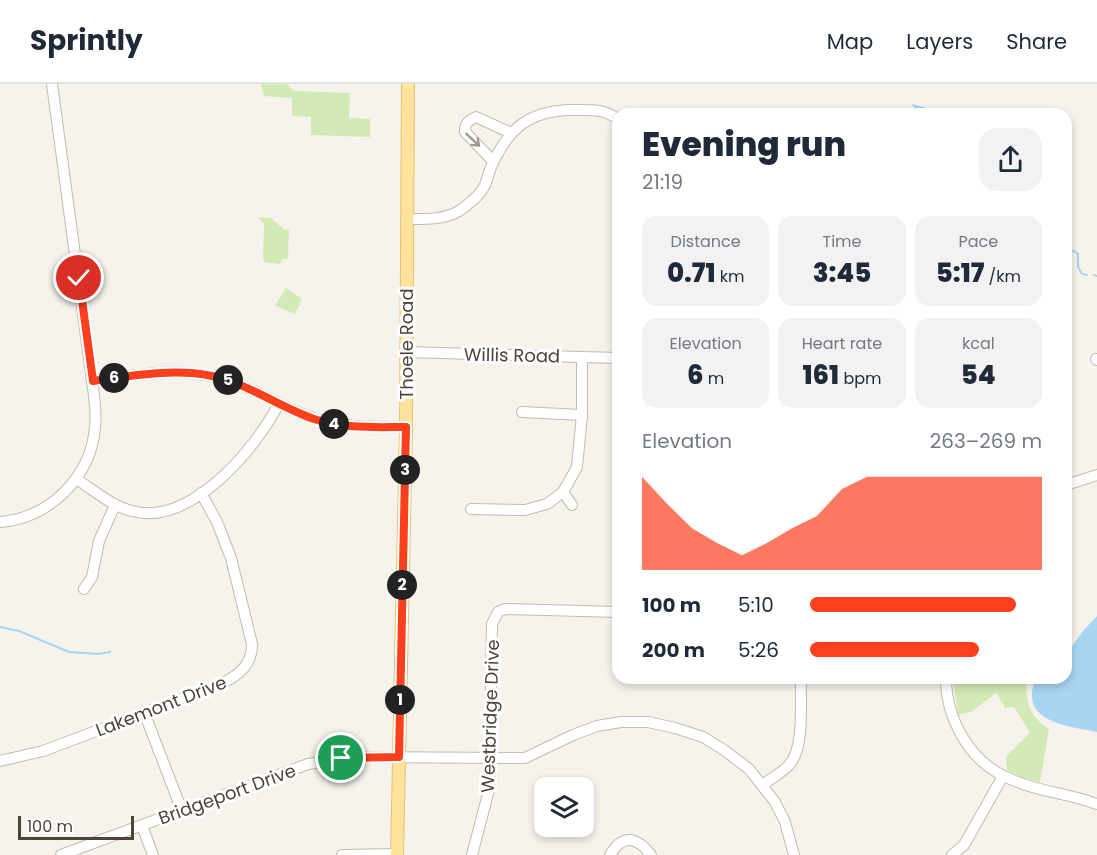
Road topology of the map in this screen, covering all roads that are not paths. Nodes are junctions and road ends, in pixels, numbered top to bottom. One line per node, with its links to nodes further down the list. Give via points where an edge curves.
1 (52, 84): 10 (street)
2 (408, 84): 6 (main road, Thoele Road)
3 (612, 115): 4 (street, via 595,110 551,112 529,119)
4 (511, 133): 5 (street); 5 (street, one-way to 5, via 476,117 469,119 465,132)
5 (494, 161): 6 (street, via 485,185 460,210 438,218)
6 (406, 219): 7 (main road, Thoele Road)
7 (406, 352): 8 (street, Willis Road); 14 (main road, Thoele Road)
8 (582, 357): 9 (street, Willis Road); 13 (street)
9 (612, 358)
10 (93, 381): 11 (street, via 194,373 231,381); 16 (street, via 95,429 90,452)
11 (279, 403): 14 (street, via 328,423); 19 (street, via 261,436 240,462)
12 (522, 412): 13 (street)
13 (582, 414): 18 (street, via 577,467)
14 (406, 427): 29 (main road, Thoele Road)
15 (1097, 475): 17 (street)
16 (76, 479): 20 (street); 23 (street, via 40,511)
17 (1072, 483)
18 (563, 492): 21 (street); 22 (street, via 547,504 525,510)
19 (201, 493): 20 (street, via 157,513 132,512); 28 (street, Lakemont Drive, via 231,558 250,633 250,659 232,679)
20 (115, 505): 24 (street, via 99,541 92,577)
21 (572, 505)
22 (471, 509)
23 (0, 522)
24 (84, 590)
25 (612, 612): 30 (street, Westbridge Drive, via 498,612 492,624)
26 (801, 684): 33 (street, via 796,753 790,764)
27 (946, 684): 32 (street, via 951,713 960,733 981,759)
28 (144, 712): 31 (street, Lakemont Drive, via 43,751); 35 (street)
29 (399, 757): 30 (street, Bridgeport Drive); 35 (street, Bridgeport Drive, via 341,758 308,764); 37 (main road, Thoele Road)
30 (490, 758): 33 (street, Bridgeport Drive, via 525,758 597,726 648,722 710,741 749,769); 41 (street, Westbridge Drive, via 489,789)
31 (0, 761)
32 (1003, 776): 34 (street); 45 (street, via 964,845)
33 (763, 785): 44 (street, Bridgeport Drive, via 785,822)
34 (1097, 804)
35 (182, 811): 36 (street, Bridgeport Drive)
36 (141, 826): 38 (street, Bridgeport Drive); 39 (street)
37 (397, 854): 40 (street)
38 (61, 855)
39 (153, 855)
40 (342, 855)
41 (472, 855)
42 (610, 855): 43 (street, via 616,845 627,840 641,843)
43 (651, 855)
44 (794, 855)
45 (952, 855)

